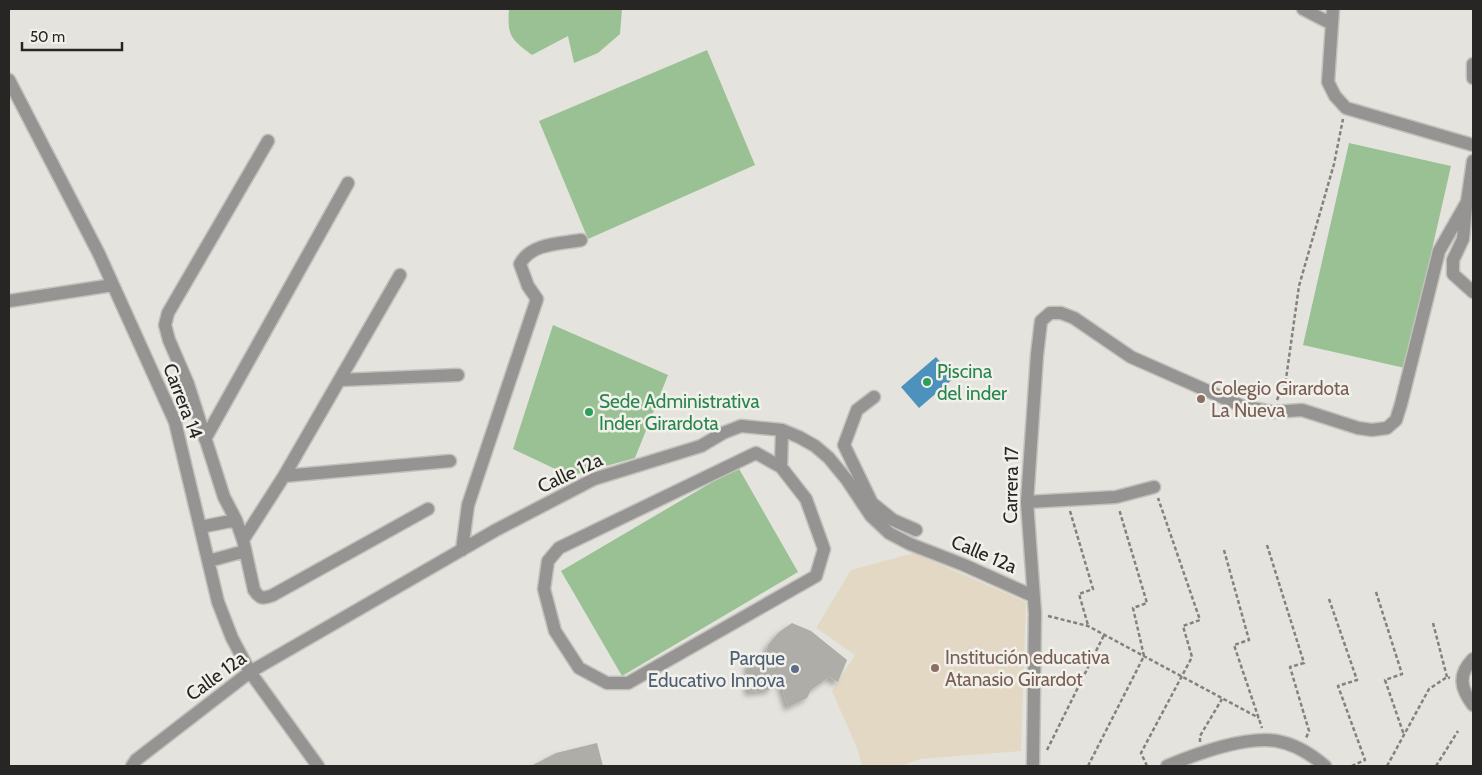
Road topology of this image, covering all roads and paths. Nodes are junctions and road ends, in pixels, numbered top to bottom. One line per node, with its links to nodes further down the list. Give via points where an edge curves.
1 (1303, 9): 3 (street)
2 (1333, 9): 3 (street)
3 (1332, 24): 7 (street, via 1328,82)
4 (1473, 64): 5 (street)
5 (1473, 78)
6 (9, 80): 15 (street, Carrera 14)
7 (1346, 108): 9 (street); 21 (path, via 1334,164 1298,286 1286,379)
8 (268, 141): 23 (street, via 168,313 169,340 188,384)
9 (1473, 145)
10 (1473, 161): 12 (street)
11 (348, 183): 23 (street)
12 (1467, 202): 16 (street, via 1463,239 1453,260 1453,274); 21 (street, Carrera 17, via 1439,251 1396,420 1387,428 1372,430 1302,410)
13 (581, 240): 37 (street, via 540,247 525,255 520,264 537,299 468,505)
14 (400, 275): 19 (street)
15 (112, 285): 17 (street); 33 (street, Carrera 14, via 175,422)
16 (1473, 292)
17 (9, 301)
18 (458, 375): 19 (street)
19 (340, 380): 26 (street)
20 (874, 397): 34 (street, via 857,410 844,445 872,504 893,520 917,527)
21 (1273, 412): 30 (street, Carrera 17, via 1242,406 1131,357 1074,318 1050,313 1041,321 1036,355)
22 (782, 430): 25 (street); 34 (street, Calle 12a, via 815,446 829,458 871,516 889,533); 37 (street, Calle 12a, via 741,426 701,446 594,479)
23 (205, 439): 32 (street, via 224,497)
24 (450, 461): 26 (street)
25 (781, 467): 25 (street, via 806,499 824,549 816,576 628,683 607,683 579,668 555,631 544,589 548,561 559,548 756,453)
26 (284, 476): 35 (street)
27 (1154, 487): 28 (street); 50 (path, via 1200,620 1183,626 1192,656)
28 (1116, 497): 29 (street); 47 (path, via 1147,603 1132,608)
29 (1067, 500): 30 (street); 45 (path, via 1093,590 1080,594)
30 (1026, 502): 41 (street, Carrera 17)
31 (428, 509): 35 (street, via 263,599 254,590)
32 (236, 520): 33 (street); 35 (street)
33 (201, 527): 39 (street, Carrera 14)
34 (910, 544): 41 (street, Calle 12a)
35 (244, 545): 39 (street)
36 (1267, 545): 59 (path, via 1304,663 1290,667 1309,731)
37 (462, 550): 49 (street, Calle 12a)
38 (1224, 550): 55 (path, via 1249,640 1234,646)
39 (209, 561): 49 (street, Carrera 14, via 218,602)
40 (1376, 592): 57 (path, via 1402,674 1385,680)
41 (1033, 596): 43 (street, Carrera 17)
42 (1329, 599): 69 (path, via 1357,680 1338,686 1365,760)
43 (1035, 613): 45 (path); 64 (street, Carrera 17)
44 (1433, 623): 51 (path)
45 (1088, 626): 46 (path)
46 (1104, 635): 47 (path); 61 (path)
47 (1144, 656): 50 (path); 65 (path)
48 (1473, 659): 52 (street)
49 (250, 672): 62 (street, Calle 12a); 63 (street, Carrera 14)
50 (1182, 677): 53 (path); 66 (path, via 1141,753)
51 (1447, 677): 52 (path); 57 (path, via 1429,689)
52 (1461, 683): 54 (street)
53 (1222, 699): 55 (path); 60 (path, via 1200,736)
54 (1473, 705)
55 (1259, 718): 58 (path)
56 (1458, 730): 71 (path)
57 (1404, 735): 70 (path)
58 (1266, 740): 59 (street); 60 (street)
59 (1300, 749): 68 (street)
60 (1199, 753): 67 (street)
61 (1043, 758)
62 (132, 766)
63 (318, 766)
64 (1033, 766)
65 (1088, 766)
66 (1147, 766)
67 (1167, 766)
68 (1325, 766)
69 (1352, 766)
70 (1387, 766)
71 (1436, 766)

